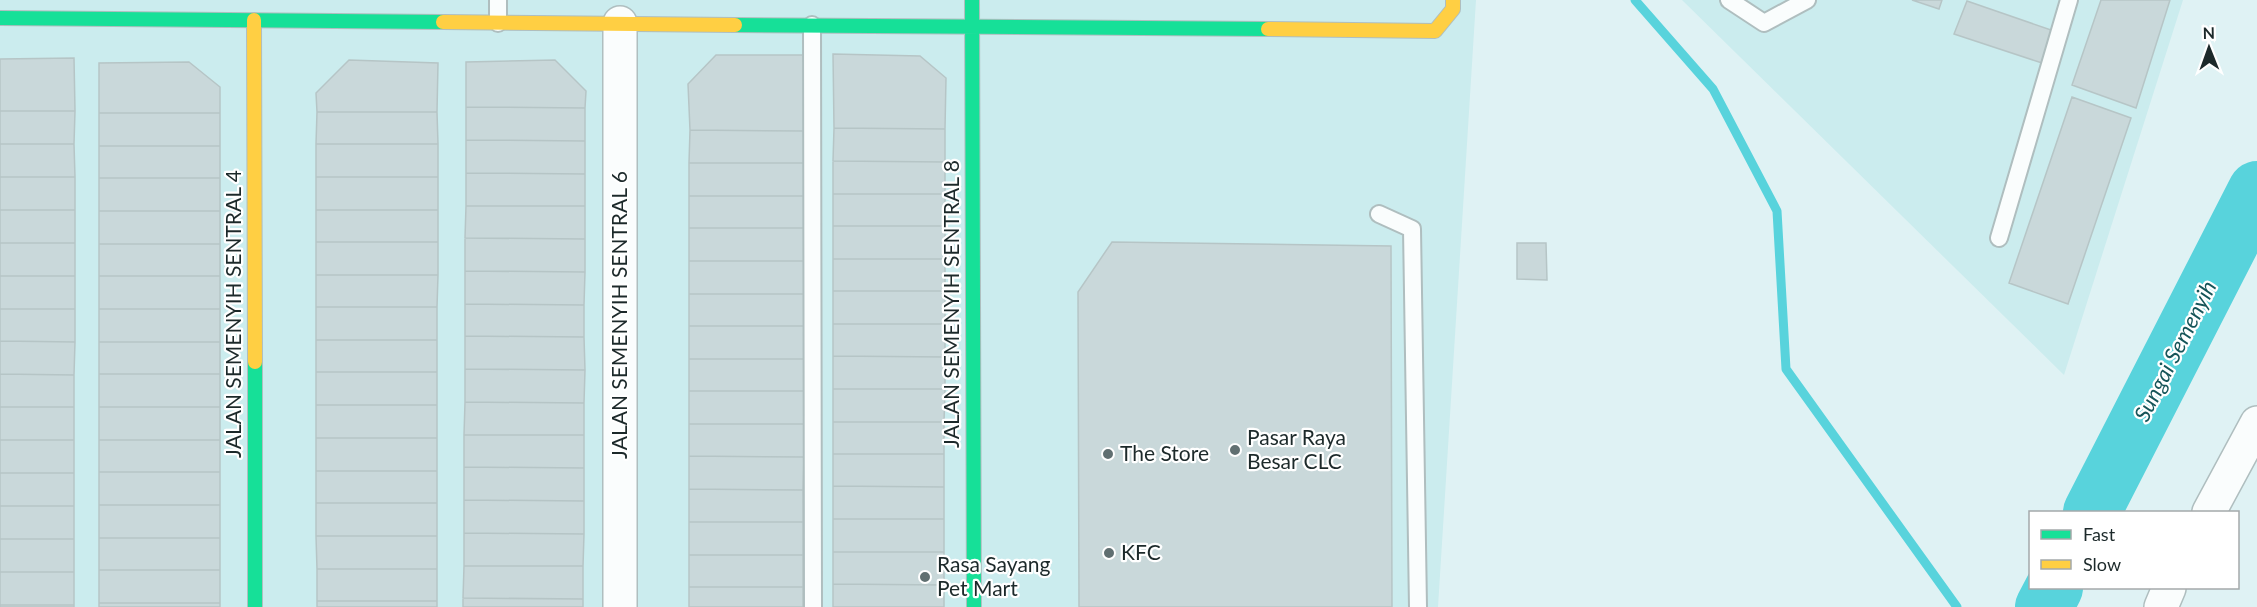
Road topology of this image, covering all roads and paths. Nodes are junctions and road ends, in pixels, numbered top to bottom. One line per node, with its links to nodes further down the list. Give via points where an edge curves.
1 (498, 0): 9 (lane)
2 (972, 0): 12 (street, JALAN SEMENYIH SENTRAL 8)
3 (1453, 0): 12 (street, via 1453,9 1435,31)
4 (1729, 0): 5 (lane, via 1764,23)
5 (1807, 0)
6 (2069, 0): 14 (lane)
7 (16, 12): 8 (street)
8 (254, 21): 9 (street); 18 (street, JALAN SEMENYIH SENTRAL 4)
9 (498, 23): 10 (street)
10 (620, 23): 11 (street); 19 (street, JALAN SEMENYIH SENTRAL 6)
11 (812, 25): 12 (street); 20 (lane)
12 (972, 27): 21 (street, JALAN SEMENYIH SENTRAL 8)
13 (1379, 214): 22 (lane, via 1412,229)
14 (1999, 238)
15 (2257, 423): 16 (street)
16 (2210, 511)
17 (2169, 589): 23 (street)
18 (255, 607)
19 (620, 607)
20 (813, 607)
21 (974, 607)
22 (1418, 607)
23 (2160, 607)

